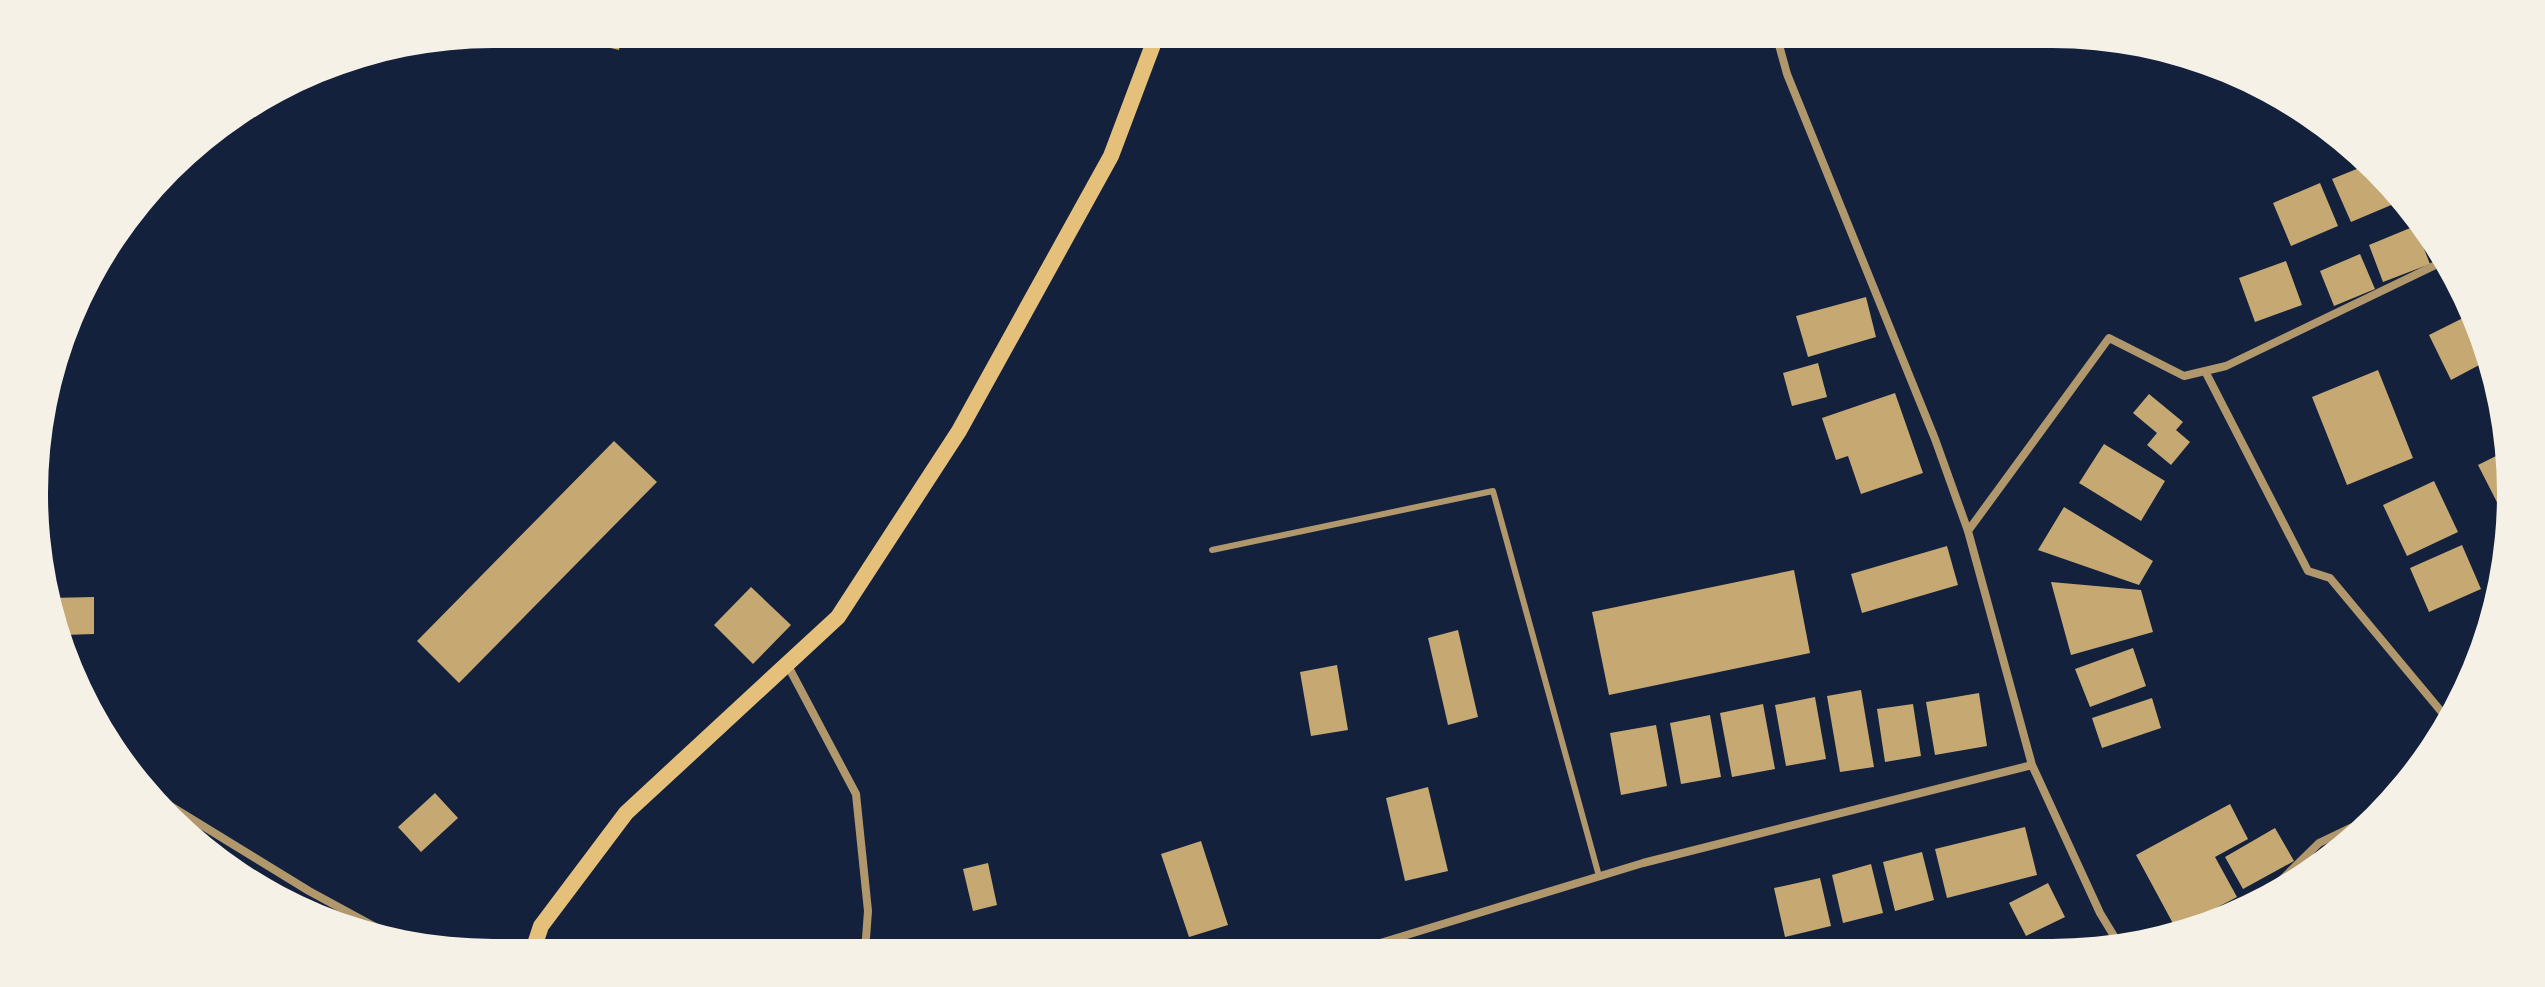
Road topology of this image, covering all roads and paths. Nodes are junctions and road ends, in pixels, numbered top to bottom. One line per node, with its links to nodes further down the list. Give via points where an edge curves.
1 (1152, 48): 7 (main road, via 1111,156 959,431 838,617)
2 (1780, 48): 5 (street)
3 (2434, 266): 4 (street, via 2226,366)
4 (2205, 371): 5 (street, via 2184,376 2109,338); 8 (street, via 2308,571 2330,578)
5 (1968, 531): 9 (street)
6 (1212, 550): 13 (lane, via 1493,491)
7 (787, 664): 16 (main road, via 626,813); 17 (street, via 856,794)
8 (2440, 710)
9 (2032, 765): 13 (street); 15 (street)
10 (185, 815): 14 (street)
11 (2338, 834): 12 (street, via 2319,843)
12 (2296, 866)
13 (1599, 876): 18 (street)
14 (358, 917)
15 (2113, 934)
16 (537, 939)
17 (866, 939)
18 (1393, 939)

